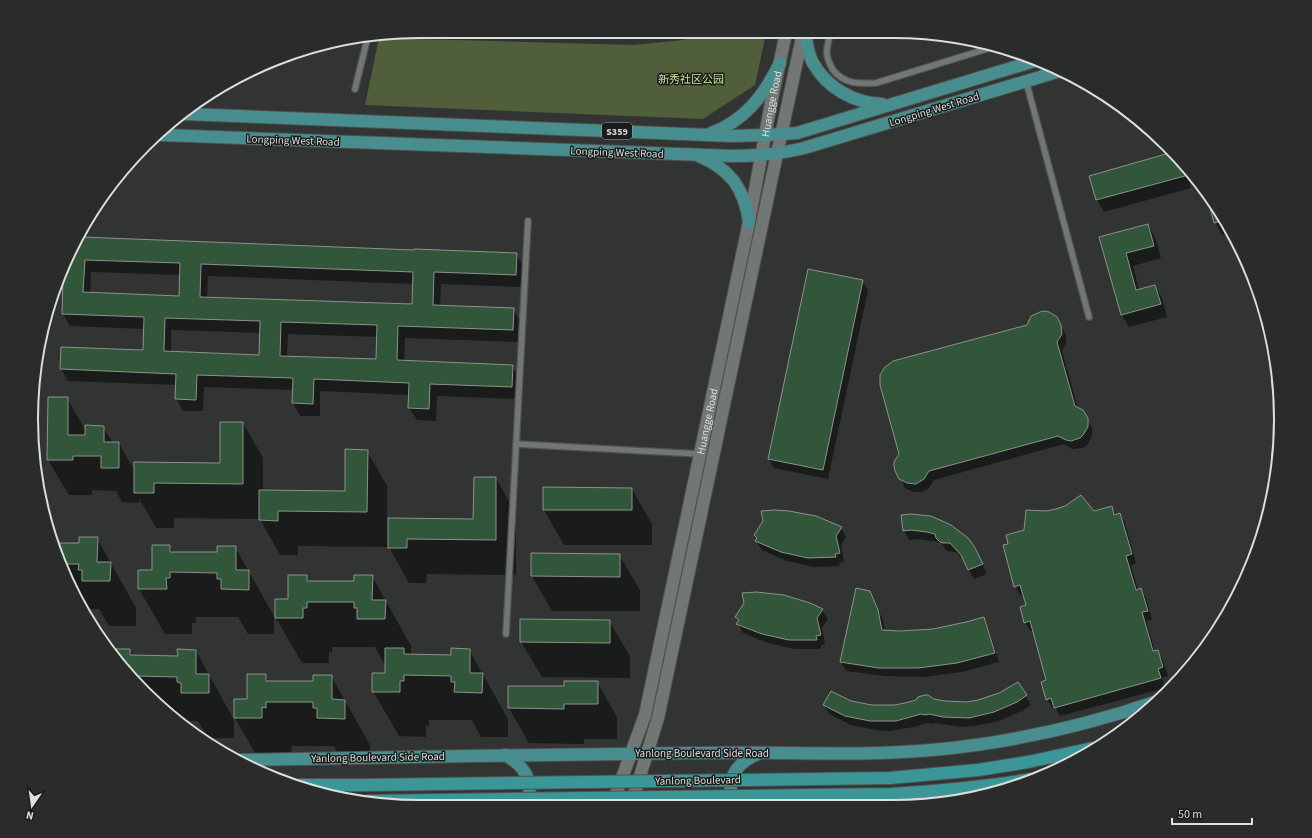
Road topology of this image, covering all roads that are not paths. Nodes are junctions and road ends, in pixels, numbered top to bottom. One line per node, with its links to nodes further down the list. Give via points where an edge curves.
1 (785, 38): 8 (main road, Huangge Road)
2 (803, 38): 16 (main road, Huangge Road)
3 (805, 38): 12 (main road, via 813,62 829,83 858,100 873,104)
4 (829, 38): 6 (lane, via 827,55 829,64 841,78 863,84 876,83)
5 (367, 41): 11 (lane)
6 (985, 49)
7 (1028, 63): 12 (main road, Longping West Road / S359)
8 (780, 64): 17 (main road, via 771,81 749,109 725,128); 18 (main road, Huangge Road)
9 (1053, 73): 10 (main road, Longping West Road / S359)
10 (1026, 81): 23 (main road, Longping West Road / S359); 27 (lane)
11 (355, 89)
12 (889, 104): 16 (main road, Longping West Road / S359, via 797,132)
13 (191, 114): 14 (main road, Longping West Road / S359)
14 (213, 115): 15 (main road, Longping West Road / S359); 20 (main road)
15 (585, 130): 17 (main road, Longping West Road / S359); 21 (main road)
16 (781, 134): 18 (main road, Longping West Road / S359); 23 (main road, Huangge Road)
17 (706, 135): 18 (main road, Longping West Road / S359)
18 (766, 135): 24 (main road, Huangge Road)
19 (165, 136): 20 (main road, Longping West Road / S359)
20 (212, 137): 21 (main road, Longping West Road / S359)
21 (584, 150): 22 (main road, Longping West Road / S359)
22 (695, 154): 24 (main road, Longping West Road / S359); 26 (main road, via 726,171 742,193)
23 (777, 154): 24 (main road, Longping West Road / S359); 30 (main road, Huangge Road)
24 (762, 155): 26 (main road, Huangge Road)
25 (528, 220): 28 (lane)
26 (750, 222): 29 (main road, Huangge Road)
27 (1090, 317)
28 (516, 444): 29 (lane); 31 (lane)
29 (700, 454): 30 (lane); 36 (main road, Huangge Road, via 645,715)
30 (713, 455): 34 (main road, Huangge Road, via 658,718)
31 (506, 634)
32 (1144, 705): 35 (main road, Yanlong Boulevard Side Road, via 1085,723 978,745 886,753)
33 (1081, 751): 40 (highway, Yanlong Boulevard, bridge, via 978,770 890,778)
34 (647, 753): 35 (main road, Yanlong Boulevard Side Road); 36 (main road, Yanlong Boulevard Side Road); 44 (main road, Huangge Road)
35 (759, 753): 45 (main road, via 739,765 733,775 730,787)
36 (632, 754): 37 (main road, Yanlong Boulevard Side Road); 43 (main road, Huangge Road)
37 (506, 755): 38 (main road, Yanlong Boulevard Side Road); 42 (main road, via 523,768 528,777)
38 (248, 760)
39 (1003, 784): 41 (highway, Yanlong Boulevard, bridge, via 890,794)
40 (316, 786)
41 (438, 800)
42 (528, 800)
43 (614, 800)
44 (633, 800)
45 (732, 800)

